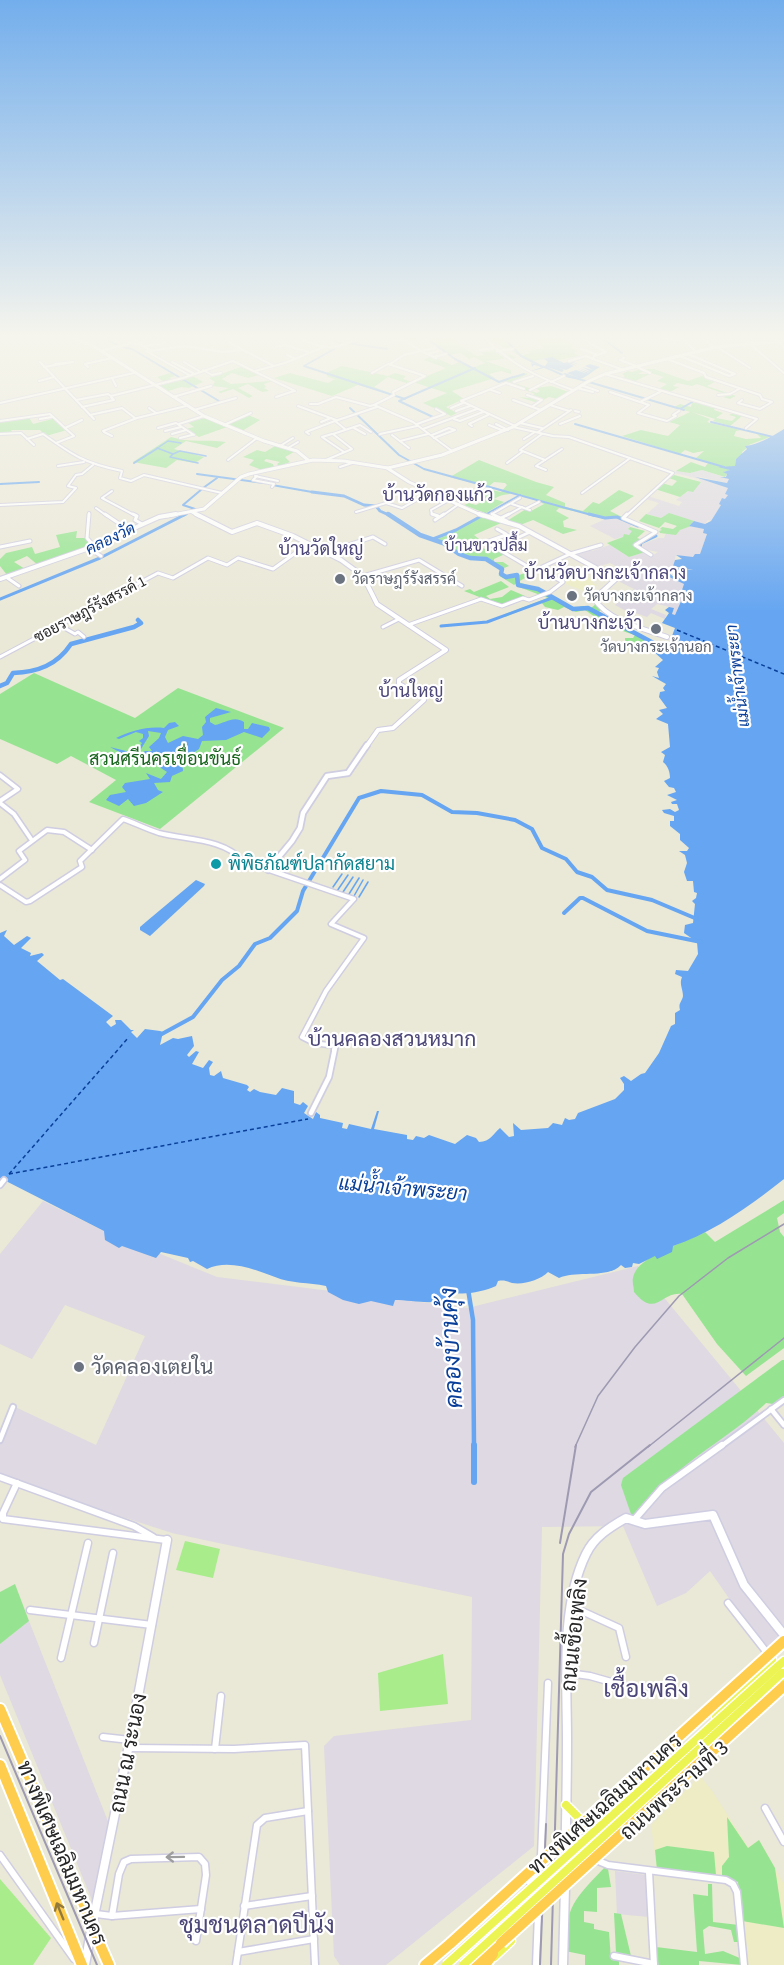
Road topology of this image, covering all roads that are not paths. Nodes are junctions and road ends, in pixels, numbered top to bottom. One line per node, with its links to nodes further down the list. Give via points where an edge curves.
1 (66, 430): 29 (street)
2 (108, 430): 30 (street, via 105,431)
3 (168, 430): 17 (street)
4 (187, 430): 24 (street); 33 (street, via 193,435)
5 (235, 430): 34 (street)
6 (313, 430): 18 (street, via 310,432)
7 (345, 430): 21 (street); 25 (street)
8 (357, 430): 26 (street)
9 (368, 430): 19 (street)
10 (398, 430): 27 (street)
11 (423, 430): 31 (street)
12 (445, 430): 31 (street)
13 (454, 430): 31 (street)
14 (506, 430): 46 (street)
15 (521, 430): 20 (street)
16 (542, 430): 20 (street)
17 (165, 431)
18 (315, 432)
19 (371, 432)
20 (537, 432): 22 (street); 36 (street)
21 (349, 433)
22 (542, 433): 47 (street, via 520,450); 49 (street, via 569,437)
23 (0, 434): 32 (street, via 21,433)
24 (172, 434)
25 (332, 434): 48 (street, via 352,449); 48 (street, via 322,436)
26 (364, 434)
27 (380, 434)
28 (392, 435): 38 (street)
29 (74, 436): 37 (street); 40 (street)
30 (112, 436)
31 (431, 436): 38 (street); 46 (street)
32 (27, 438): 40 (street, via 43,435); 41 (street)
33 (180, 438)
34 (257, 438): 42 (street); 50 (street)
35 (293, 438): 42 (street)
36 (524, 438)
37 (78, 440)
38 (400, 441): 44 (street)
39 (298, 442): 43 (street)
40 (56, 443): 54 (street)
41 (34, 446)
42 (280, 446): 43 (street)
43 (288, 448): 51 (street)
44 (409, 448)
45 (562, 449): 53 (street)
46 (452, 451): 60 (street)
47 (523, 451): 53 (street); 56 (street)
48 (344, 452): 52 (street)
49 (630, 458): 72 (street); 104 (street, via 673,473 623,518 656,532 635,545)
50 (228, 460)
51 (309, 460): 52 (street); 62 (street)
52 (326, 460): 55 (street)
53 (545, 460): 61 (street, via 536,466)
54 (85, 462): 57 (street); 58 (street)
55 (353, 462): 59 (street); 60 (street)
56 (507, 464)
57 (93, 465): 64 (street, via 121,471); 78 (street, via 76,475 68,486 76,488 63,502)
58 (58, 466)
59 (340, 467)
60 (387, 468): 70 (street)
61 (546, 470)
62 (249, 474): 63 (street); 65 (street)
63 (257, 476): 67 (street); 68 (street, via 253,480 274,484)
64 (119, 478): 66 (street); 71 (street, via 131,481 142,475)
65 (239, 479): 71 (street)
66 (114, 480)
67 (278, 481)
68 (272, 487)
69 (112, 491): 90 (street, via 102,498 137,516 135,520)
70 (431, 492): 74 (street); 83 (street, via 402,508 386,503)
71 (222, 493): 81 (street)
72 (582, 493)
73 (520, 498): 77 (street)
74 (448, 500): 76 (street); 86 (street, via 431,510)
75 (539, 502): 79 (street, via 528,509)
76 (459, 504): 86 (street); 89 (street, via 494,521)
77 (512, 504): 79 (street); 87 (street, via 492,514)
78 (0, 506)
79 (522, 507): 87 (street)
80 (96, 508): 92 (street)
81 (204, 509): 82 (street); 85 (street)
82 (192, 512): 85 (street); 90 (street, via 162,516)
83 (356, 512)
84 (89, 513): 99 (street, via 87,538)
85 (198, 515): 96 (street, via 232,532 257,523)
86 (438, 516): 88 (street)
87 (501, 518): 89 (street)
88 (435, 520)
89 (508, 522): 93 (street)
90 (143, 525): 92 (street)
91 (497, 529): 94 (street)
92 (130, 531): 99 (street)
93 (530, 532): 94 (street, via 517,538); 103 (street)
94 (507, 535): 106 (street, via 486,542)
95 (30, 541): 100 (street)
96 (309, 544): 102 (street); 113 (street, ซอยราษฎร์รังสรรค์ 1, via 273,569 238,558 227,565 208,558 172,578 158,573)
97 (385, 544): 102 (street, via 373,537)
98 (601, 545): 103 (street)
99 (94, 546): 101 (street)
100 (0, 547)
101 (88, 548): 105 (street); 108 (street)
102 (327, 552): 107 (street)
103 (570, 554): 114 (street, via 541,569 563,582 548,593 499,606 481,599); 116 (street, via 617,580 596,596 594,601 600,608)
104 (651, 555)
105 (101, 556)
106 (527, 566)
107 (363, 576): 111 (street, via 419,560); 112 (street, via 377,604)
108 (6, 577): 109 (street); 110 (street)
109 (0, 579)
110 (19, 586)
111 (462, 586)
112 (399, 619): 114 (street); 115 (street)
113 (60, 625): 118 (street); 119 (street, ซอยราษฎร์รังสรรค์ 1)
114 (408, 625): 126 (street, via 446,650 398,682 423,700 393,728 378,730 348,773 327,776 303,813 292,841)
115 (383, 627)
116 (650, 631): 117 (street)
117 (667, 637)
118 (84, 638)
119 (0, 657)
120 (0, 775): 121 (street, via 18,789)
121 (0, 802): 124 (street)
122 (157, 832): 123 (street); 125 (street, via 123,819)
123 (165, 834): 126 (street, via 204,842)
124 (32, 839): 125 (street, via 47,830 61,830); 127 (street, via 19,851 26,860)
125 (92, 850): 129 (street, via 80,861 82,867 28,902)
126 (268, 870): 128 (street)
127 (0, 879)
128 (306, 883): 130 (street, via 354,900 331,924 364,937 326,991 302,1035 303,1039 335,1047 329,1077)
129 (0, 885)
130 (311, 1113)
131 (4, 1180): 132 (street)
132 (0, 1185)
133 (784, 1400): 135 (street)
134 (13, 1407): 137 (street)
135 (771, 1409): 136 (street); 140 (street, via 662,1488)
136 (784, 1425)
137 (0, 1440)
138 (0, 1477): 139 (street)
139 (17, 1483): 141 (street); 141 (street, via 3,1519)
140 (633, 1521): 146 (street, ถนนเชื้อเพลิง, via 626,1518 608,1528 593,1544 575,1584); 151 (street, ถนนเชื้อเพลิง, via 645,1524 713,1515 744,1585)
141 (154, 1537): 142 (street)
142 (167, 1540): 150 (street, ถนน ณ ระนอง)
143 (88, 1543): 148 (street)
144 (113, 1553): 149 (street)
145 (728, 1603): 157 (street)
146 (573, 1607): 155 (street, via 619,1628); 161 (street, ถนนเชื้อเพลิง)
147 (30, 1610): 148 (street)
148 (72, 1614): 149 (street); 156 (street)
149 (100, 1618): 150 (street); 153 (street)
150 (152, 1625): 168 (street, ถนน ณ ระนอง)
151 (784, 1635)
152 (784, 1641): 207 (highway, ทางพิเศษเฉลิมมหานคร, bridge)
153 (94, 1643)
154 (784, 1648): 157 (main road, ถนนพระรามที่ 3)
155 (626, 1657)
156 (61, 1658)
157 (772, 1659): 159 (main road, ถนนพระรามที่ 3)
158 (784, 1661): 208 (main road, ถนนพระรามที่ 3, bridge)
159 (765, 1666): 175 (main road, ถนนพระรามที่ 3, via 699,1715); 208 (main road, ถนนพระรามที่ 3, bridge, via 708,1725)
160 (784, 1671): 200 (main road, ถนนพระรามที่ 3, bridge)
161 (567, 1673): 164 (street); 171 (street, ถนนเชื้อเพลิง)
162 (548, 1683): 181 (street)
163 (782, 1685): 172 (main road, ถนนพระรามที่ 3); 178 (main road, ถนนพระรามที่ 3, via 722,1748); 197 (highway, ทางพิเศษเฉลิมมหานคร, bridge)
164 (629, 1687)
165 (220, 1695): 169 (street)
166 (1, 1710): 203 (highway, ทางพิเศษเฉลิมมหานคร, bridge)
167 (103, 1737): 168 (street)
168 (130, 1744): 169 (street); 191 (street, ถนน ณ ระนอง)
169 (215, 1749): 174 (street, via 305,1745)
170 (0, 1765): 202 (highway, ทางพิเศษเฉลิมมหานคร, one-way to 170)
171 (566, 1805): 176 (main road); 177 (street, ถนนเชื้อเพลิง)
172 (633, 1808): 200 (main road, ถนนพระรามที่ 3, bridge)
173 (765, 1808): 179 (street)
174 (308, 1811): 187 (street); 189 (street, via 260,1822)
175 (592, 1812): 176 (main road, ถนนพระรามที่ 3); 178 (main road, via 590,1829 596,1837 606,1842)
176 (582, 1821): 177 (main road, ถนนพระรามที่ 3)
177 (566, 1836): 186 (street, ถนนเชื้อเพลิง)
178 (621, 1839): 182 (main road, ถนนพระรามที่ 3)
179 (784, 1842)
180 (0, 1854): 202 (street)
181 (541, 1857): 184 (main road)
182 (596, 1860): 183 (street); 186 (main road, ถนนพระรามที่ 3)
183 (649, 1872): 185 (street, via 726,1880); 201 (street)
184 (523, 1880): 188 (main road); 192 (street, via 534,1887)
185 (735, 1886): 213 (street)
186 (565, 1888): 212 (street, ถนนเชื้อเพลิง)
187 (312, 1896): 189 (street); 195 (street)
188 (490, 1904): 194 (main road, via 502,1902 510,1907 516,1918); 206 (main road)
189 (244, 1906): 198 (street)
190 (201, 1909): 193 (street); 193 (street, one-way to 193, via 206,1875 205,1864 199,1857 131,1859 124,1862 119,1874); 196 (street)
191 (95, 1914): 193 (street); 202 (street, ถนน ณ ระนอง)
192 (538, 1914): 194 (main road); 211 (street)
193 (112, 1916)
194 (515, 1937): 210 (main road)
195 (314, 1939): 198 (street); 205 (street)
196 (196, 1941)
197 (501, 1942): 209 (highway, ทางพิเศษเฉลิมมหานคร); 210 (highway)
198 (238, 1952): 204 (street)
199 (614, 1956): 201 (street)
200 (462, 1964)
201 (654, 1964)
202 (82, 1965)
203 (109, 1965)
204 (236, 1965)
205 (315, 1965)
206 (420, 1965)
207 (425, 1965)
208 (445, 1965)
209 (476, 1965)
210 (485, 1965)
211 (536, 1965)
212 (562, 1965)
213 (744, 1965)

